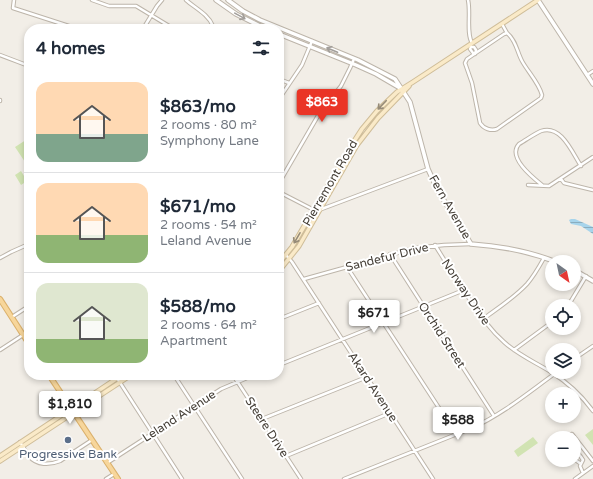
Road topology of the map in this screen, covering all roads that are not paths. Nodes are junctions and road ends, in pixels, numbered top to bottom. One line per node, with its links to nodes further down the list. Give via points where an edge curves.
1 (14, 0): 10 (street, via 13,8)
2 (92, 0): 9 (street, via 109,6 136,6)
3 (162, 0): 9 (street)
4 (186, 0): 13 (street)
5 (216, 0): 14 (street, one-way to 14)
6 (228, 0): 15 (street, Fern Avenue, via 243,11)
7 (468, 0): 21 (street)
8 (538, 0): 16 (main road, Pierremont Road); 29 (street)
9 (151, 15): 11 (street); 12 (street)
10 (63, 24)
11 (146, 24)
12 (166, 24)
13 (212, 24)
14 (256, 24)
15 (270, 24)
16 (502, 24): 18 (street); 21 (main road, Pierremont Road)
17 (284, 30): 20 (street, Fern Avenue)
18 (507, 34): 23 (street); 23 (street, via 542,95 497,129 491,130 481,125 465,64 467,59)
19 (284, 36): 22 (street)
20 (312, 41): 22 (street); 25 (street, Fern Avenue, one-way to 20)
21 (471, 45): 23 (street, via 470,49); 33 (main road, Pierremont Road)
22 (310, 46): 26 (street); 31 (street, via 302,65)
23 (475, 54)
24 (0, 55): 27 (street)
25 (354, 59): 26 (street); 33 (street, Fern Avenue, via 396,79)
26 (352, 63): 33 (street); 40 (street, via 341,86 319,114)
27 (24, 64)
28 (593, 71): 29 (street)
29 (587, 75): 32 (street)
30 (284, 82): 31 (street)
31 (289, 84): 34 (street)
32 (593, 84)
33 (402, 90): 35 (main road, Pierremont Road, one-way to 35, via 370,118); 36 (main road, Pierremont Road); 39 (street, Fern Avenue, via 410,102)
34 (284, 92)
35 (351, 146): 36 (main road); 46 (main road, Pierremont Road)
36 (355, 148): 47 (main road, Pierremont Road)
37 (593, 157): 38 (street)
38 (581, 166): 41 (street); 43 (street, via 560,134 550,130 539,132 519,144 516,152 524,169)
39 (428, 169): 49 (street); 50 (street, Fern Avenue, via 437,189)
40 (284, 174)
41 (560, 179): 43 (street, via 546,187); 44 (street, via 564,183)
42 (528, 185): 43 (street)
43 (542, 185)
44 (593, 190)
45 (284, 195): 48 (street)
46 (322, 195): 47 (main road); 48 (main road, Pierremont Road)
47 (327, 197): 49 (main road, Pierremont Road)
48 (314, 210): 49 (street); 54 (main road, Pierremont Road, one-way to 54)
49 (320, 210): 58 (main road, Pierremont Road)
50 (471, 244): 51 (street, Sandefur Drive); 57 (street, Fern Avenue, via 498,246)
51 (435, 245): 53 (street, Sandefur Drive); 65 (street, Norway Drive)
52 (24, 246): 56 (street)
53 (390, 254): 60 (street, Sandefur Drive); 69 (street, Orchid Street)
54 (286, 255): 55 (main road, Pierremont Road); 58 (street, Akard Avenue)
55 (284, 257)
56 (0, 258)
57 (544, 258): 73 (street, via 522,289)
58 (289, 259): 59 (main road, Pierremont Road); 63 (street, Akard Avenue)
59 (284, 265)
60 (347, 267): 63 (street, Sandefur Drive); 74 (street)
61 (581, 274): 62 (street)
62 (586, 276): 64 (street); 67 (street)
63 (304, 279): 68 (street, Akard Avenue)
64 (593, 281)
65 (464, 290): 69 (street); 73 (street, Norway Drive)
66 (0, 299): 72 (main road)
67 (572, 299)
68 (319, 303): 71 (street); 77 (street, Akard Avenue)
69 (424, 307): 74 (street); 100 (street, Orchid Street)
70 (24, 310): 72 (street)
71 (284, 317)
72 (12, 318): 76 (main road)
73 (483, 319): 80 (street, Norway Drive)
74 (384, 323): 77 (street); 103 (street)
75 (545, 327): 80 (street)
76 (23, 335): 79 (street)
77 (343, 339): 82 (street); 84 (street, Akard Avenue)
78 (593, 346): 81 (street)
79 (0, 350)
80 (514, 350): 83 (street, Norway Drive)
81 (581, 355)
82 (284, 363)
83 (545, 367)
84 (367, 377): 99 (street, Akard Avenue); 101 (street)
85 (548, 379): 100 (street)
86 (563, 379): 95 (street, Norway Drive)
87 (52, 380): 96 (main road)
88 (114, 380): 96 (main road)
89 (123, 380): 92 (main road)
90 (177, 380): 94 (street)
91 (242, 380): 93 (street, Leland Avenue)
92 (120, 382): 98 (main road); 102 (street)
93 (237, 382): 94 (street, Leland Avenue); 101 (street, Steere Drive)
94 (194, 406): 102 (street, Leland Avenue); 125 (street)
95 (592, 407): 97 (street, Norway Drive)
96 (72, 408): 98 (main road); 104 (main road)
97 (593, 411)
98 (74, 413): 105 (main road); 107 (main road)
99 (390, 413): 110 (street, Akard Avenue); 112 (street)
100 (494, 416): 103 (street)
101 (262, 419): 112 (street, Steere Drive)
102 (153, 433): 116 (street, Leland Avenue); 124 (street)
103 (456, 434): 110 (street)
104 (27, 438): 106 (main road); 107 (street)
105 (92, 440): 109 (street, via 60,461 50,464 33,460); 116 (main road)
106 (20, 442): 109 (street); 111 (main road)
107 (29, 442): 109 (main road)
108 (581, 444): 115 (street)
109 (23, 446): 114 (main road)
110 (415, 451): 127 (street); 128 (street, Akard Avenue)
111 (0, 456)
112 (286, 456): 126 (street, Steere Drive)
113 (581, 457): 117 (street)
114 (0, 461)
115 (593, 461)
116 (107, 463): 121 (main road)
117 (581, 464)
118 (593, 466): 120 (street)
119 (581, 467): 120 (street)
120 (583, 473): 129 (street)
121 (114, 474): 122 (street); 123 (main road)
122 (106, 479)
123 (118, 479)
124 (182, 479)
125 (242, 479)
126 (301, 479)
127 (344, 479)
128 (434, 479)
129 (575, 479)

